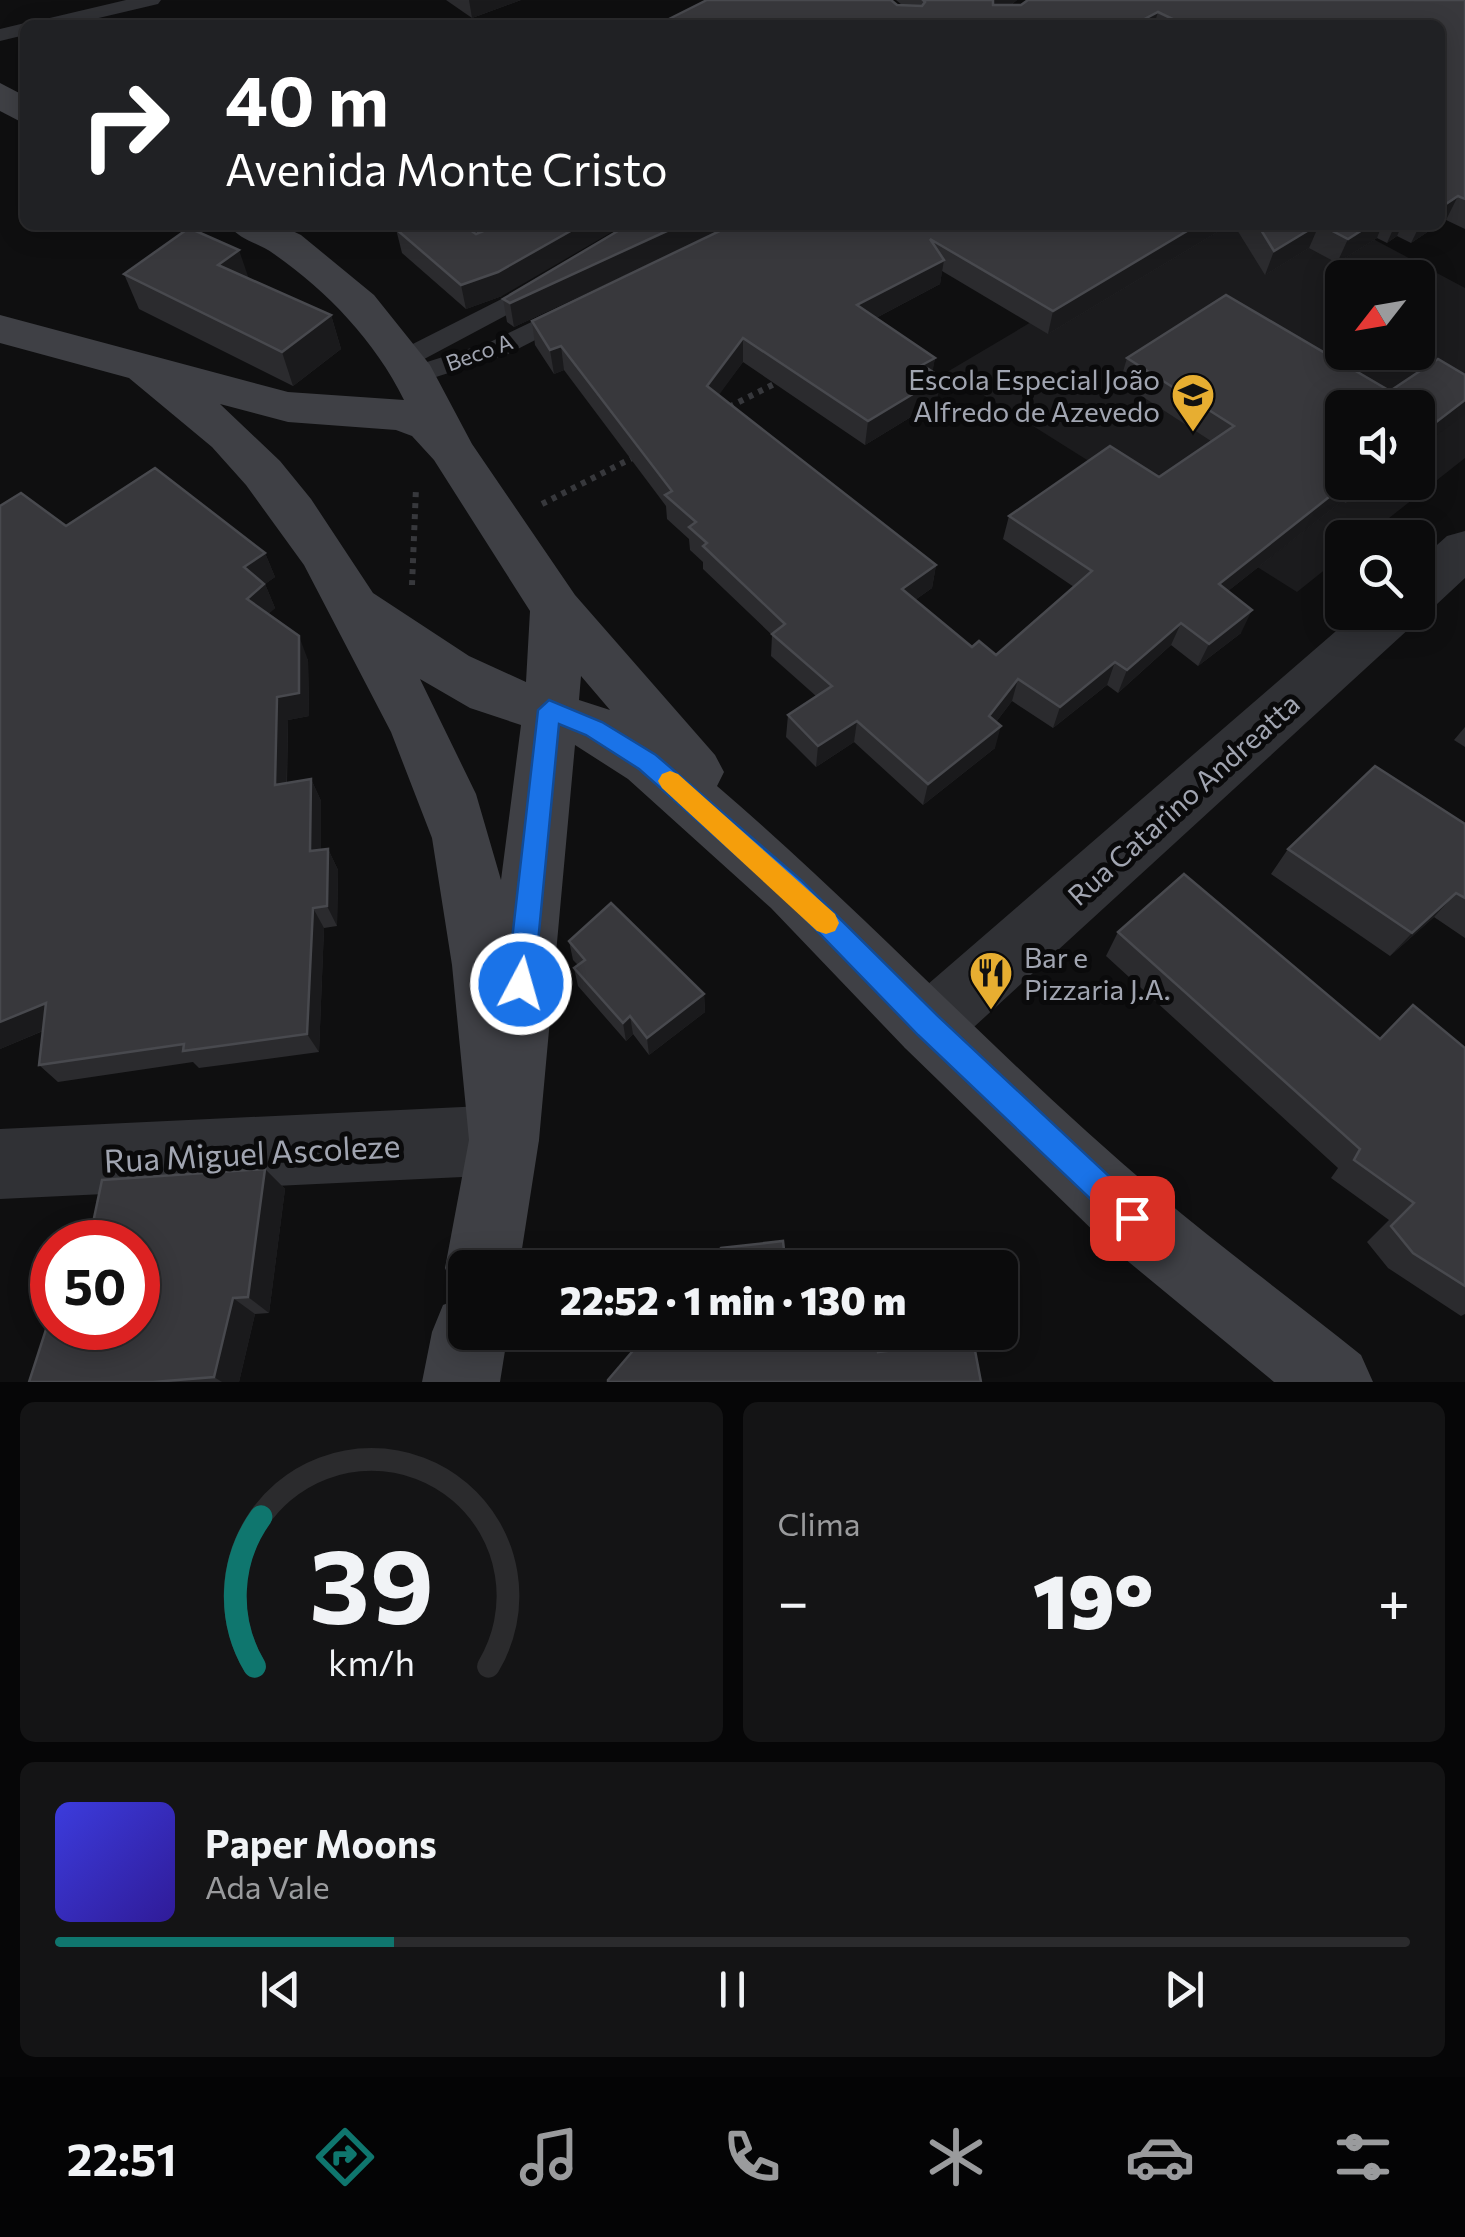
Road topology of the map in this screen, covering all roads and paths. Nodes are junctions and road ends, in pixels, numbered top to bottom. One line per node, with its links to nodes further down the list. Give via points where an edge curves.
1 (151, 0): 2 (lane)
2 (65, 20)
3 (259, 230): 7 (main road, via 287,244 359,304)
4 (558, 276): 7 (lane)
5 (586, 304): 7 (lane, Beco A, via 498,348)
6 (0, 329): 8 (main road)
7 (402, 358): 11 (main road); 12 (main road)
8 (143, 367): 11 (main road, via 261,401); 14 (main road, via 193,402)
9 (792, 374): 10 (path)
10 (723, 410)
11 (334, 412): 12 (main road, via 402,414 428,425); 14 (main road, via 313,432 300,464)
12 (451, 449): 15 (main road); 18 (path, via 418,462 412,587)
13 (638, 454): 15 (path)
14 (296, 508): 18 (main road)
15 (501, 526): 19 (main road)
16 (1465, 549): 17 (street)
17 (1435, 576)
18 (358, 608): 21 (main road, via 450,671); 24 (main road, via 446,789 467,860)
19 (556, 609): 21 (main road); 22 (main road)
20 (1374, 630): 23 (street, Rua Catarino Andreatta)
21 (549, 710): 22 (main road, via 648,762); 24 (main road)
22 (793, 889): 23 (main road)
23 (928, 1026): 29 (main road, via 1132,1218)
24 (504, 1140): 25 (street, Rua Miguel Ascoleze); 26 (main road)
25 (0, 1164)
26 (485, 1250)
27 (467, 1350): 28 (main road)
28 (462, 1382)
29 (1334, 1382)

